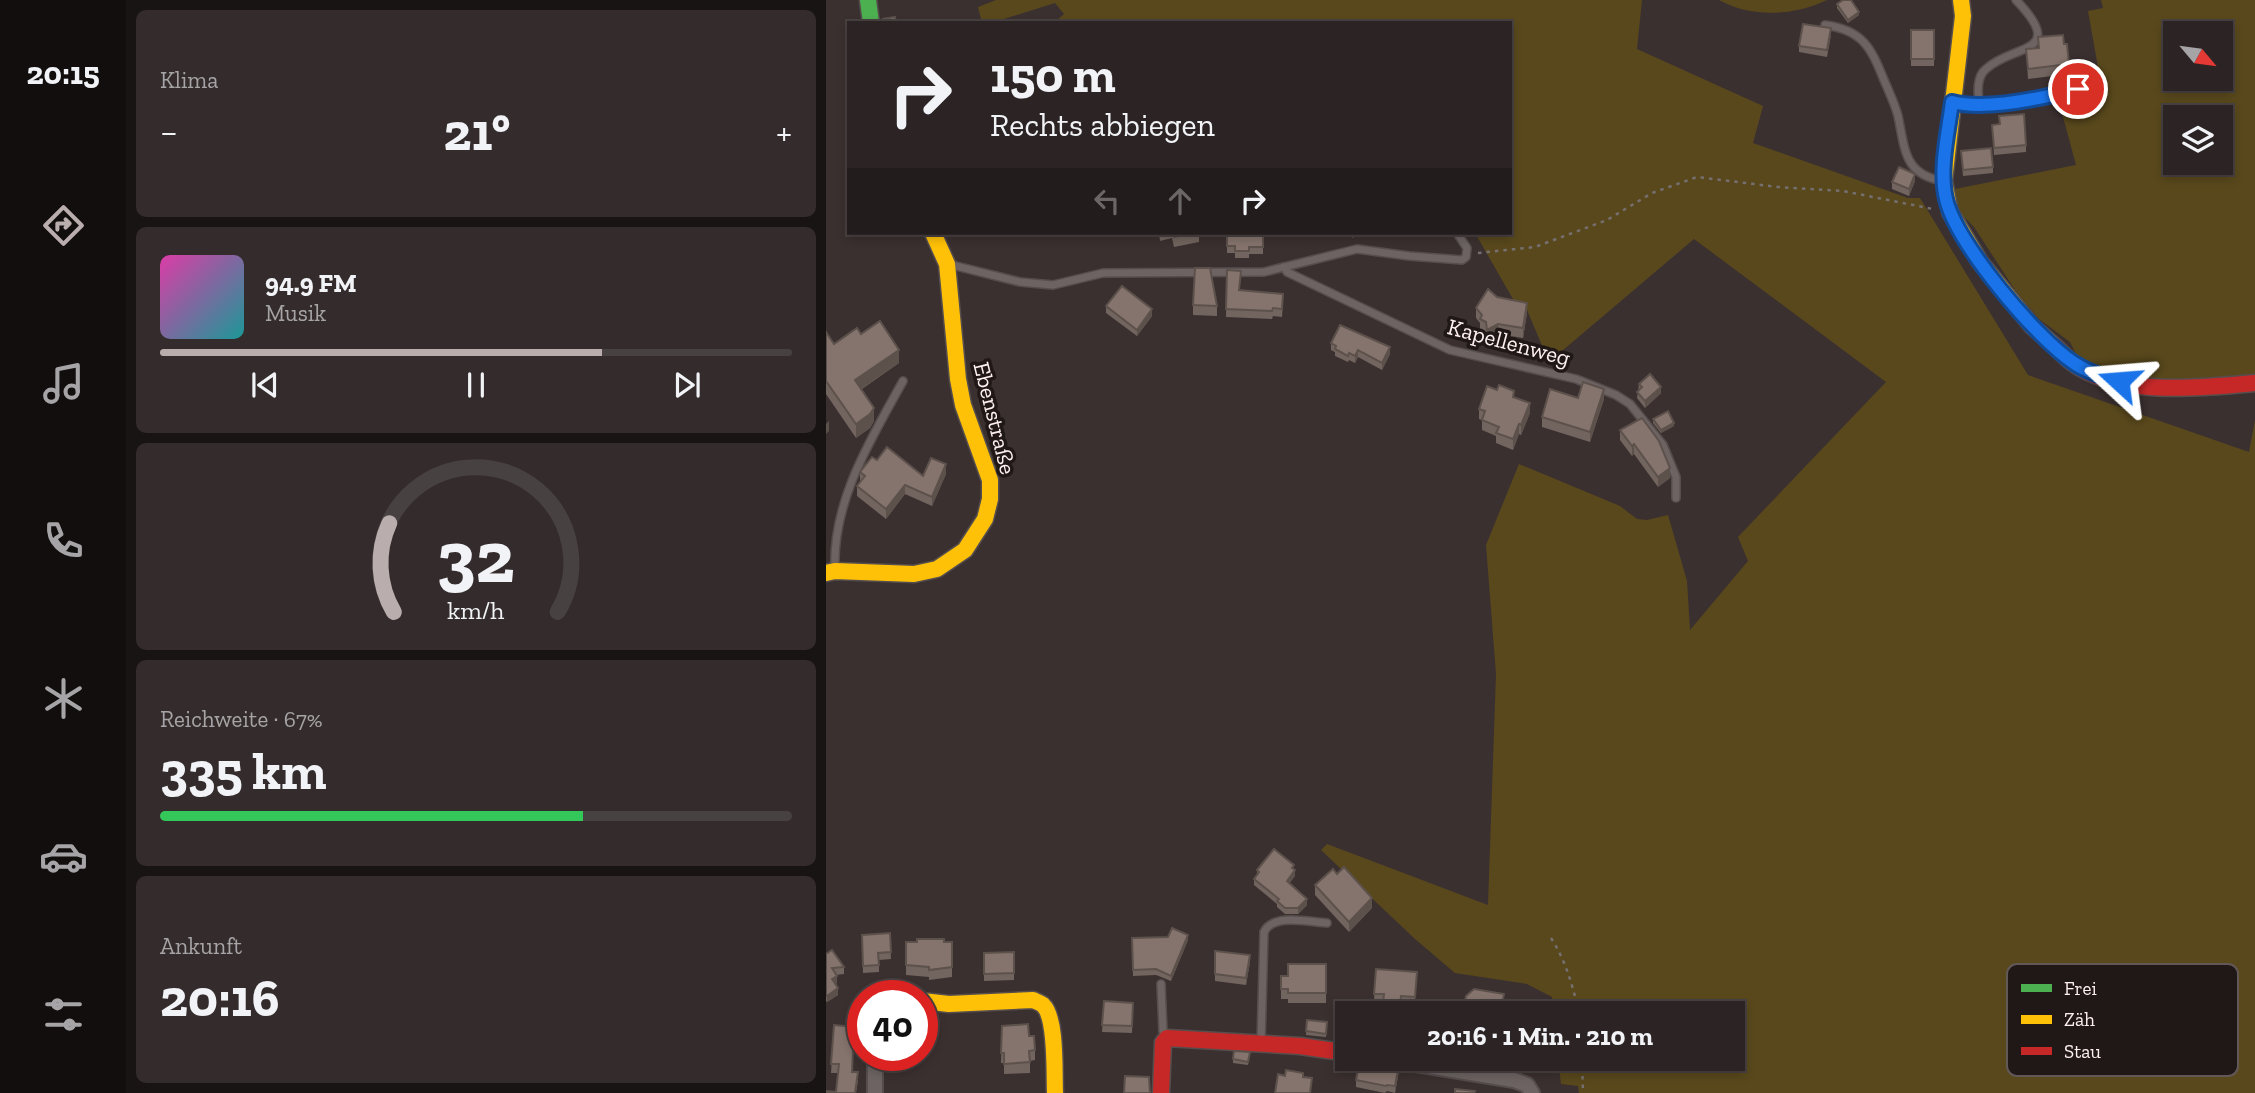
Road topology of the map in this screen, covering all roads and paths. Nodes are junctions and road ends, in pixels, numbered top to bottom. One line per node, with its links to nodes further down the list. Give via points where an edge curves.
1 (868, 0): 4 (street)
2 (1961, 0): 7 (street)
3 (2016, 0): 8 (lane, via 2037,33 2036,42 1985,69 1979,79)
4 (871, 21)
5 (1825, 25): 9 (lane, via 1847,30 1868,45 1894,103 1912,167)
6 (2089, 83): 8 (lane, via 2049,96)
7 (1952, 102): 8 (lane); 9 (street)
8 (1979, 105)
9 (1944, 181): 10 (street)
10 (1950, 212): 13 (path, via 1843,191 1697,177 1652,193 1607,220 1535,247); 17 (street, via 1980,262 2032,327 2074,364 2101,377 2186,390)
11 (934, 235): 14 (street, Ebenstraße)
12 (1459, 235): 13 (lane)
13 (1468, 254): 15 (lane, via 1458,260 1357,249)
14 (947, 264): 15 (lane, via 1053,285 1103,273 1264,272); 19 (street, Ebenstraße, via 963,405 990,480 985,519 965,550 937,569 914,574)
15 (1284, 267): 18 (lane, Kapellenweg, via 1450,349 1576,379 1616,395 1630,404 1663,445 1676,477)
16 (903, 381): 19 (lane, via 851,484 839,517)
17 (2255, 383)
18 (1676, 498)
19 (830, 572)
20 (1327, 923): 26 (lane, via 1267,925)
21 (1551, 938): 23 (path, via 1569,973)
22 (1161, 984): 25 (lane)
23 (1576, 1001)
24 (938, 1003): 32 (street, via 1033,1000 1042,1004 1051,1030)
25 (1167, 1038): 26 (street); 33 (street)
26 (1261, 1043): 27 (street)
27 (1335, 1052)
28 (875, 1071): 31 (street)
29 (1459, 1071): 34 (street, via 1514,1080 1527,1085)
30 (1583, 1071): 35 (path)
31 (875, 1093)
32 (1055, 1093)
33 (1161, 1093)
34 (1532, 1093)
35 (1583, 1093)

